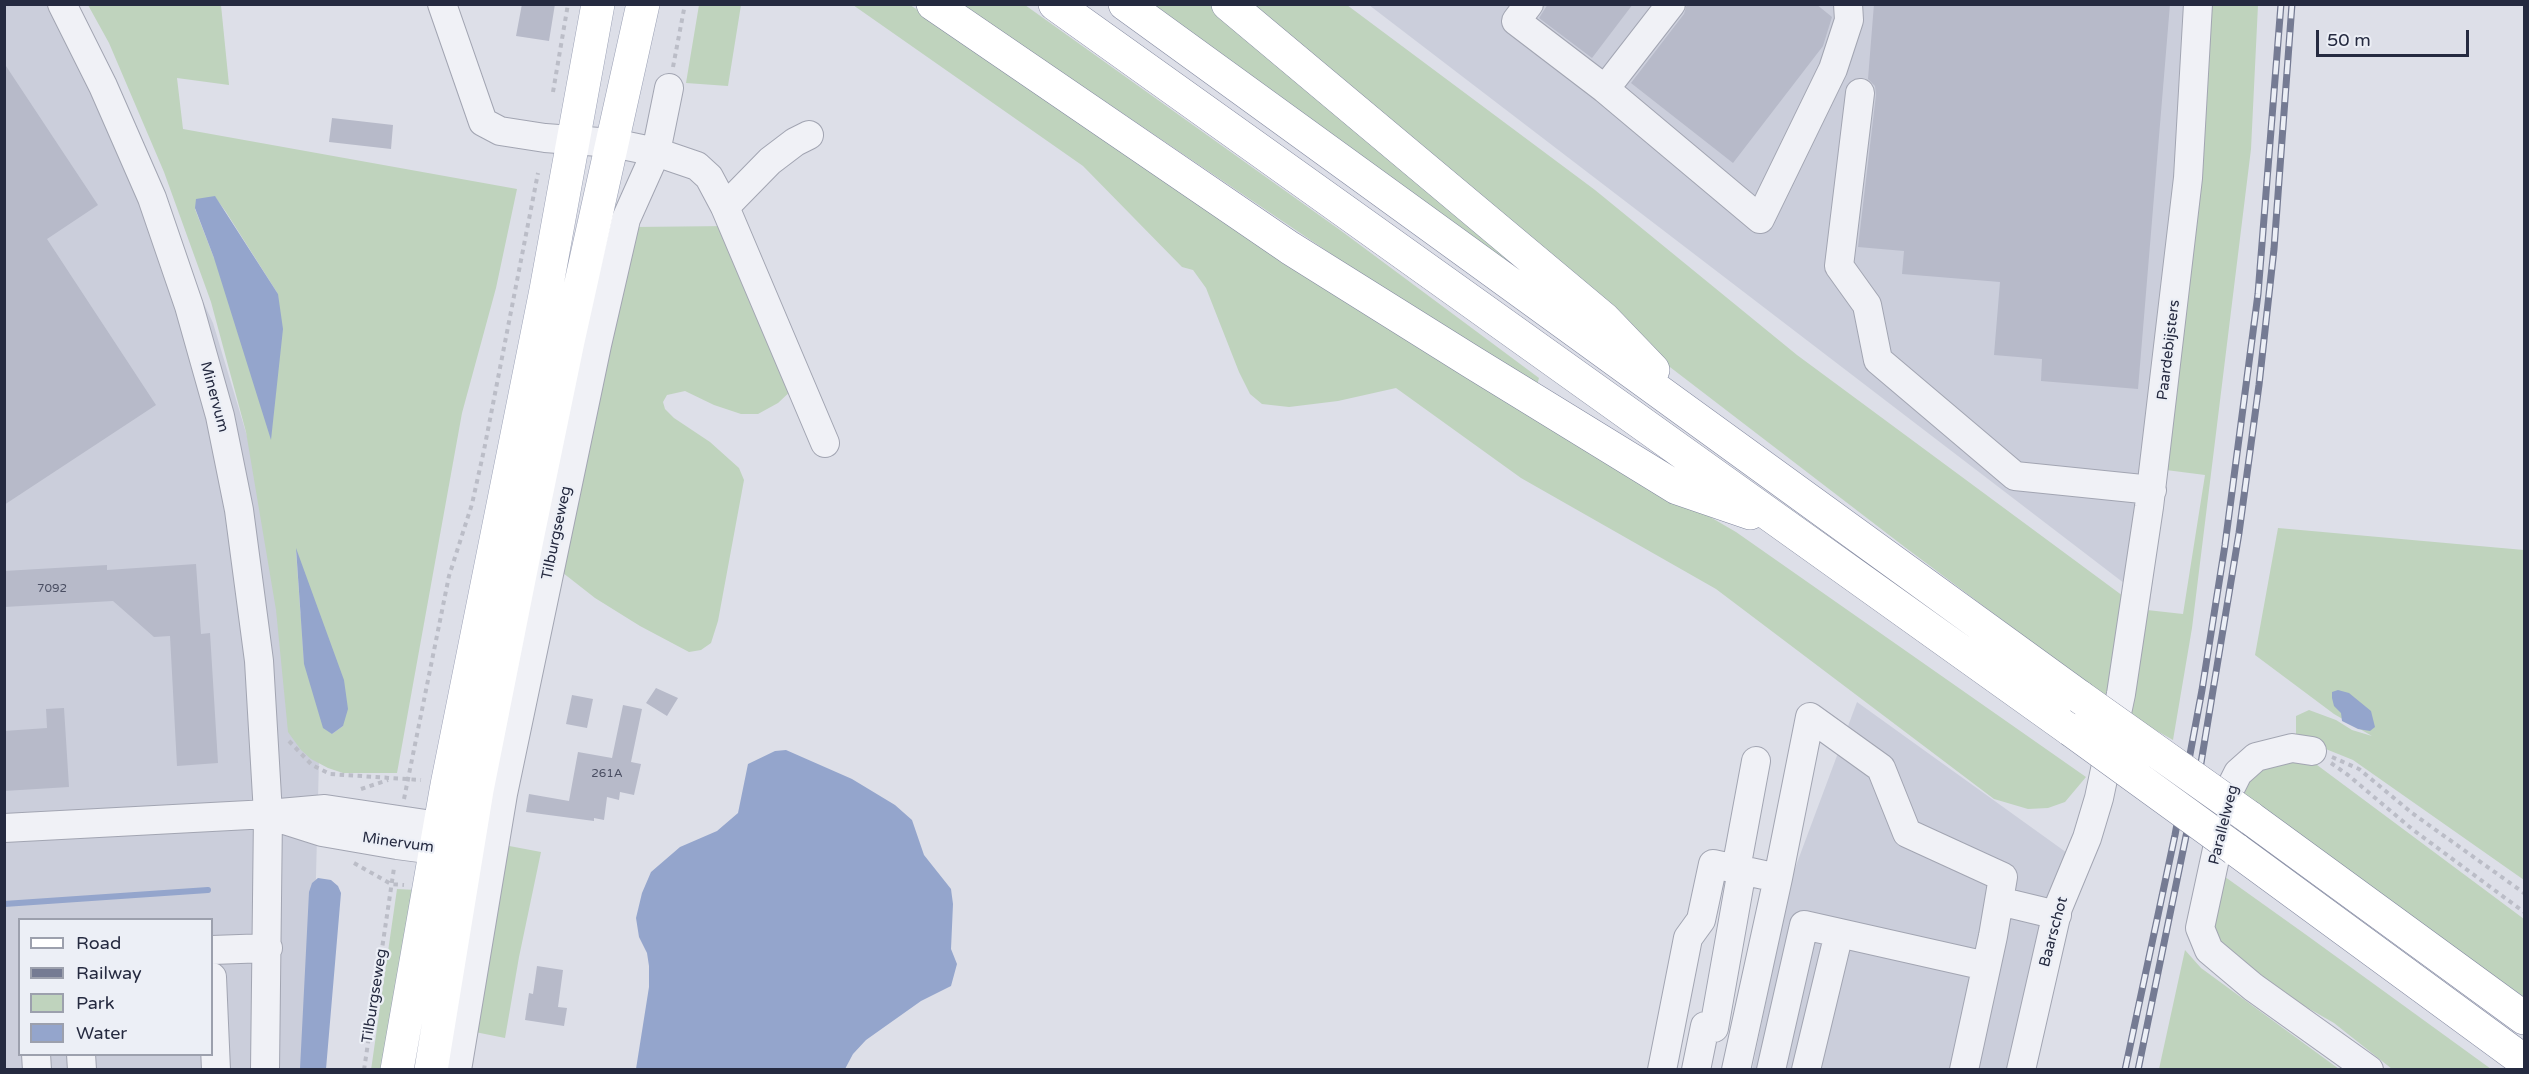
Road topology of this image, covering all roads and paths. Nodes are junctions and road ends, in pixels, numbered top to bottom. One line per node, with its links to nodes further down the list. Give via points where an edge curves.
1 (62, 4): 31 (street, Minervum, via 152,198 189,306 220,416 239,510 258,650)
2 (442, 4): 20 (street, via 483,122 500,131)
3 (568, 4): 18 (path)
4 (598, 4): 20 (main road)
5 (643, 4): 21 (main road, Tilburgseweg)
6 (685, 4): 15 (path)
7 (933, 4): 27 (main road, via 1290,248 1481,368 1677,488)
8 (1055, 4): 27 (main road)
9 (1125, 4): 24 (main road)
10 (1228, 4): 24 (main road, via 1604,319)
11 (1528, 4): 16 (street, via 1516,21)
12 (1671, 4): 16 (street)
13 (1848, 4): 16 (street, via 1850,20 1833,69 1760,219)
14 (2198, 4): 26 (street, Paardebijsters, via 2188,178)
15 (669, 88): 22 (street, Tilburgseweg)
16 (1605, 89)
17 (1860, 93): 26 (street, via 1839,266 1867,305 1878,360 2015,476)
18 (552, 94)
19 (809, 135): 23 (street, via 770,161)
20 (560, 138): 21 (street); 33 (path, Tilburgseweg, via 472,504 449,576); 34 (main road)
21 (613, 142): 22 (street); 35 (main road, Tilburgseweg, via 547,440)
22 (656, 152): 23 (street, via 696,166 709,177); 59 (street, Tilburgseweg, via 626,219 597,345 503,794)
23 (725, 207): 25 (street)
24 (1717, 436): 49 (main road, bridge)
25 (825, 443)
26 (2151, 490): 28 (street, Paardebijsters)
27 (1782, 524): 53 (main road, bridge)
28 (2121, 694): 41 (street, Baarschot, via 2099,798)
29 (2312, 751): 38 (path, via 2359,769 2412,813); 40 (path); 67 (street, Parallelweg, via 2292,748 2256,757 2238,773 2230,789 2200,928 2209,950 2253,987)
30 (1756, 761): 36 (street)
31 (268, 814): 32 (street, Minervum); 33 (street, Minervum, via 325,809); 43 (street, Minervum)
32 (4, 828)
33 (399, 832): 34 (street, Minervum); 56 (path, Tilburgseweg)
34 (437, 838): 35 (street, Minervum); 57 (main road)
35 (468, 844): 58 (main road, Tilburgseweg)
36 (1739, 870): 37 (street); 50 (street, via 1713,864 1701,920 1688,938); 51 (street)
37 (1778, 878): 39 (street, via 1810,717 1881,768 1907,833 2003,877); 45 (street)
38 (2524, 893)
39 (1999, 901): 41 (street); 46 (street)
40 (2524, 912)
41 (2057, 915): 66 (street, Baarschot)
42 (1839, 933): 46 (street); 47 (street, via 1804,925); 64 (street)
43 (268, 948): 44 (street); 55 (street, Minervum)
44 (213, 950)
45 (1760, 962): 47 (street); 52 (street)
46 (1986, 966): 65 (street)
47 (1794, 970): 63 (street)
48 (213, 1000): 54 (street)
49 (2524, 1018)
50 (1672, 1019): 51 (street); 60 (street)
51 (1709, 1027): 52 (street); 61 (street)
52 (1744, 1035): 62 (street)
53 (2524, 1060)
54 (216, 1070)
55 (266, 1070)
56 (364, 1070)
57 (397, 1070)
58 (431, 1070)
59 (457, 1070)
60 (1662, 1070)
61 (1696, 1070)
62 (1736, 1070)
63 (1771, 1070)
64 (1806, 1070)
65 (1964, 1070)
66 (2021, 1070)
67 (2369, 1070)

